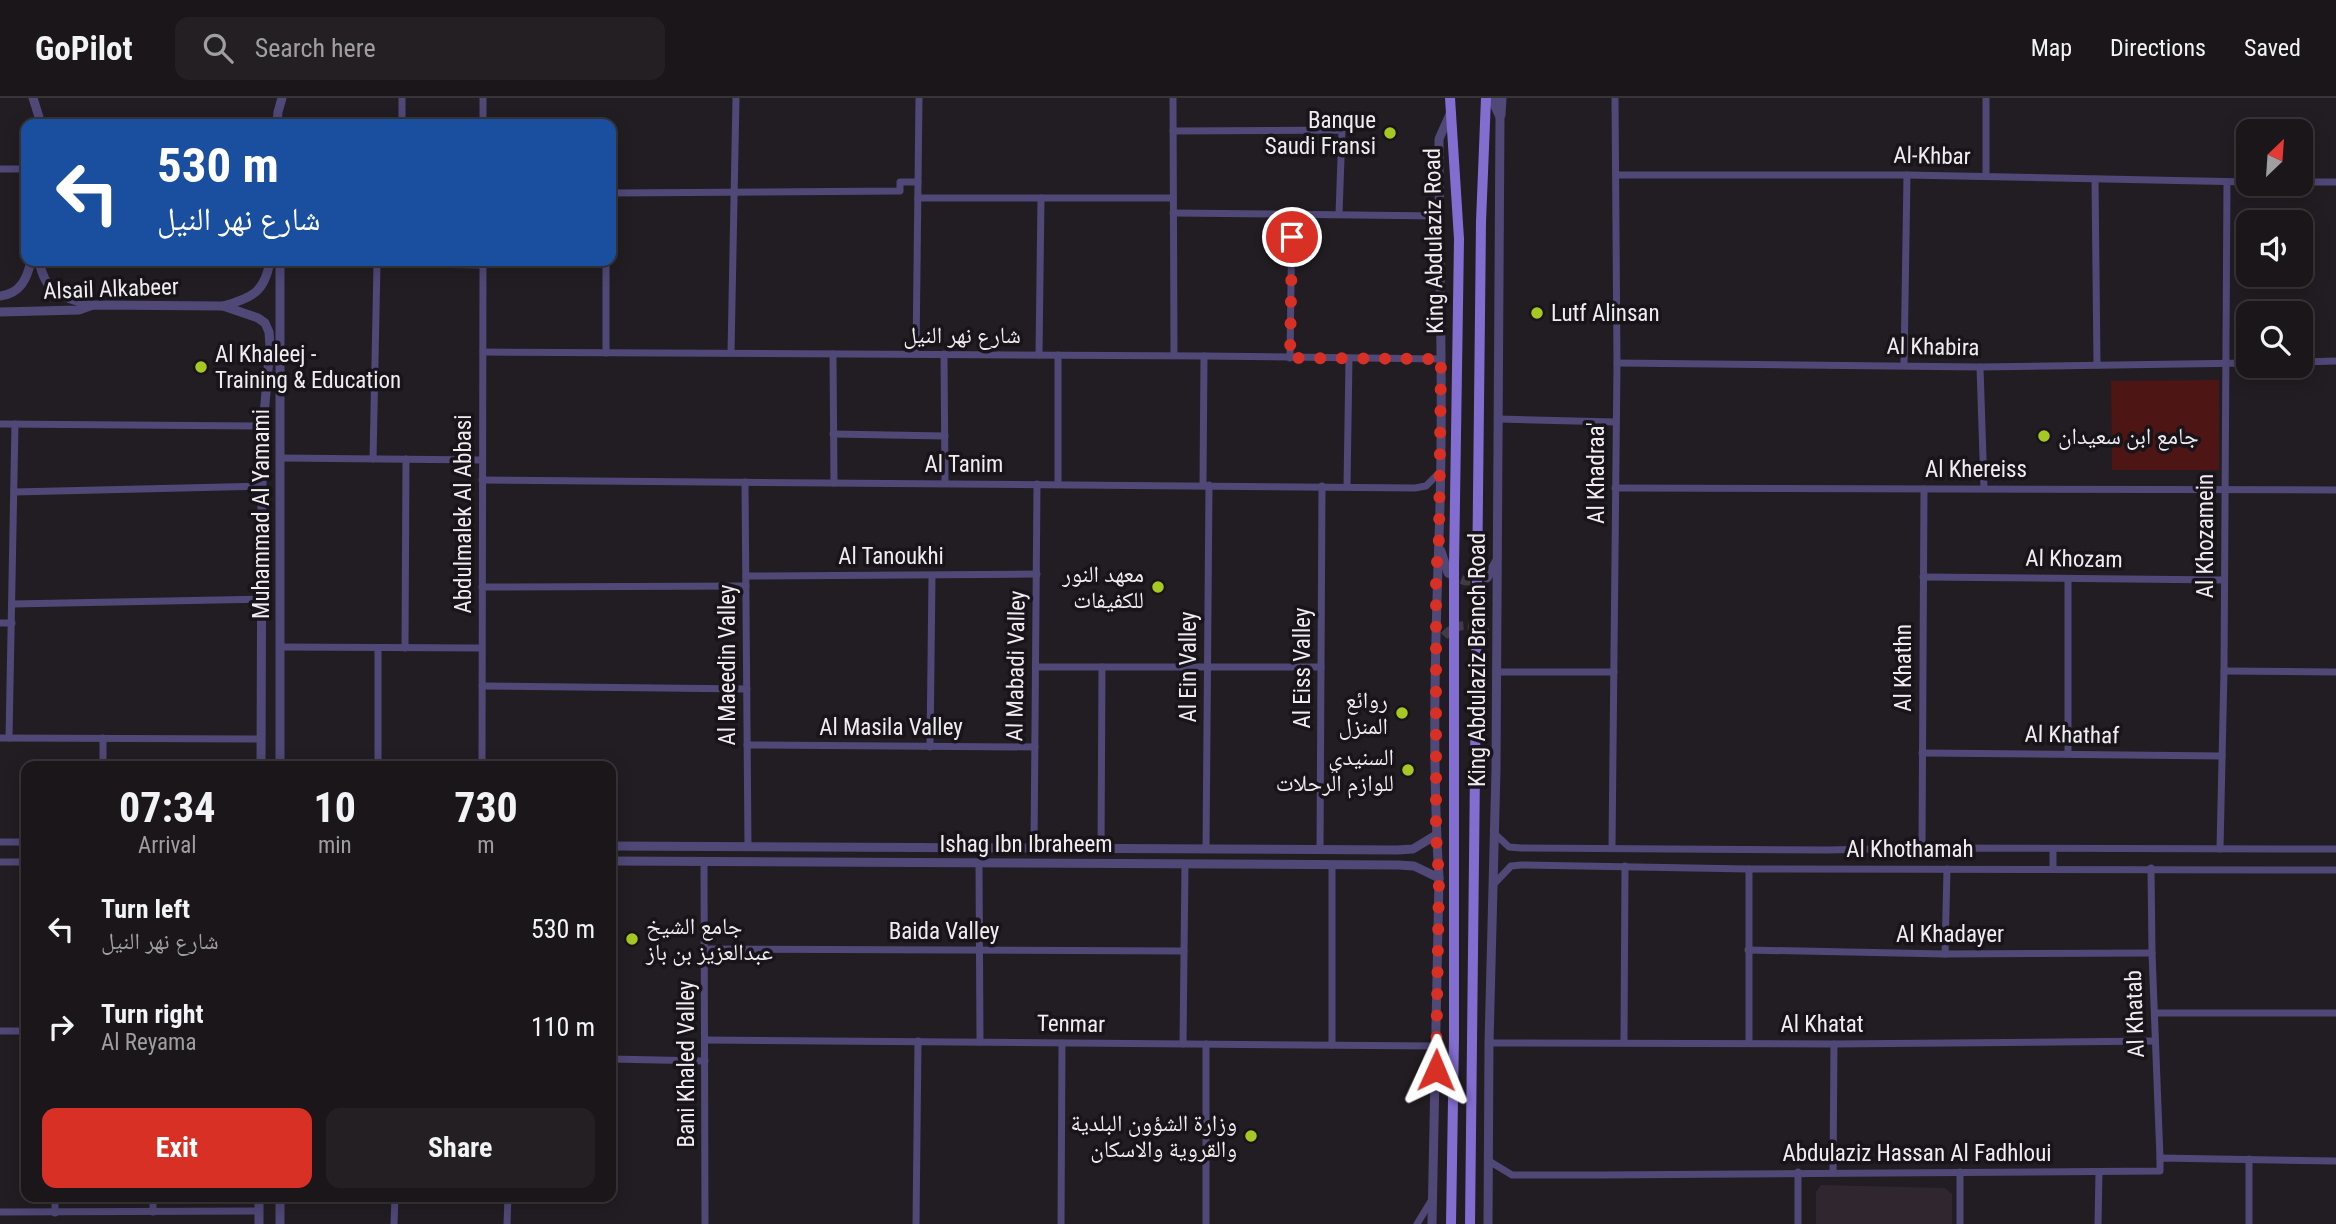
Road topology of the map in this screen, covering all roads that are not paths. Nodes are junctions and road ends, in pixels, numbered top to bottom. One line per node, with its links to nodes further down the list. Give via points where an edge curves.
1 (33, 98): 19 (street)
2 (39, 98): 20 (street)
3 (274, 98): 16 (street)
4 (282, 98): 16 (street)
5 (402, 98): 22 (street)
6 (484, 98): 23 (street)
7 (736, 98): 37 (street)
8 (919, 98): 31 (street)
9 (1173, 98): 24 (street)
10 (1450, 98): 17 (main road, King Abdulaziz Road)
11 (1486, 98): 247 (main road, King Abdulaziz Road, bridge)
12 (1494, 98): 18 (street, King Abdulaziz Branch Road)
13 (1502, 98): 18 (street)
14 (1615, 98): 27 (street, Al Khadraa')
15 (1986, 98): 29 (street)
16 (278, 112): 21 (street)
17 (1451, 112): 44 (street, King Abdulaziz Branch Road, via 1439,139); 246 (main road, King Abdulaziz Road, bridge, via 1459,239)
18 (1500, 117): 77 (street, King Abdulaziz Branch Road)
19 (38, 119)
20 (39, 119)
21 (277, 119)
22 (402, 119)
23 (483, 119)
24 (1173, 131): 40 (street); 43 (street, via 1342,130)
25 (0, 169): 26 (street)
26 (21, 169)
27 (1616, 175): 28 (street, Al-Khbar); 71 (street, Al Khadraa')
28 (1907, 175): 29 (street, Al-Khbar); 74 (street)
29 (1986, 176): 30 (street, Al-Khbar)
30 (2095, 179): 32 (street, Al-Khbar); 75 (street)
31 (918, 182): 37 (street, via 900,182 900,191); 38 (street)
32 (2227, 182): 33 (street, Al-Khbar); 72 (street, Al Khozamein)
33 (2236, 182)
34 (2314, 182): 35 (street)
35 (2336, 182)
36 (616, 193): 37 (street)
37 (734, 193): 58 (street)
38 (918, 198): 39 (street); 60 (street)
39 (1041, 198): 40 (street); 62 (street)
40 (1173, 198): 41 (street)
41 (1173, 213): 42 (street); 64 (street)
42 (1292, 213): 43 (street); 66 (street)
43 (1339, 214): 44 (street)
44 (1439, 216): 68 (street, King Abdulaziz Branch Road)
45 (30, 266): 52 (street, via 22,286)
46 (40, 266): 53 (street, via 52,291)
47 (269, 266): 54 (street, via 258,292)
48 (281, 266): 84 (street, Muhammad Al Yamami)
49 (377, 266): 85 (street)
50 (483, 266): 56 (street, Abdulmalek Al Abbasi)
51 (606, 266): 57 (street)
52 (2, 296)
53 (93, 305): 54 (street, Alsail Alkabeer); 55 (street, Alsail Alkabeer, via 79,310)
54 (223, 306): 81 (street, Muhammad Al Yamami, via 258,317 269,332 271,361)
55 (0, 312)
56 (483, 352): 57 (street, شارع نهر النيل); 87 (street, Abdulmalek Al Abbasi)
57 (606, 353): 58 (street, شارع نهر النيل)
58 (731, 353): 59 (street, شارع نهر النيل)
59 (833, 354): 60 (street, شارع نهر النيل); 82 (street)
60 (916, 354): 61 (street, شارع نهر النيل)
61 (944, 354): 62 (street, شارع نهر النيل); 83 (street)
62 (1039, 355): 63 (street, شارع نهر النيل)
63 (1058, 355): 64 (street, شارع نهر النيل); 94 (street)
64 (1174, 355): 65 (street, شارع نهر النيل)
65 (1204, 356): 66 (street, شارع نهر النيل); 95 (street, Al Ein Valley)
66 (1290, 358): 67 (street, شارع نهر النيل)
67 (1349, 358): 68 (street, شارع نهر النيل); 98 (street)
68 (1441, 359): 88 (street, King Abdulaziz Branch Road)
69 (2336, 361): 70 (street)
70 (2313, 362)
71 (1617, 363): 74 (street, Al Khabira); 78 (street, Al Khadraa')
72 (2226, 364): 73 (street, Al Khabira); 75 (street, Al Khabira); 102 (street, Al Khozamein)
73 (2236, 364)
74 (1905, 365): 76 (street, Al Khabira)
75 (2097, 365): 76 (street, Al Khabira)
76 (1980, 367): 100 (street)
77 (1499, 419): 78 (street); 108 (street, King Abdulaziz Branch Road)
78 (1615, 422): 99 (street, Al Khadraa')
79 (0, 424): 80 (street)
80 (15, 424): 81 (street); 104 (street)
81 (263, 426): 96 (street, Muhammad Al Yamami)
82 (834, 434): 83 (street); 91 (street)
83 (945, 436): 92 (street)
84 (281, 458): 85 (street); 106 (street, Muhammad Al Yamami)
85 (373, 459): 86 (street)
86 (406, 459): 87 (street); 127 (street)
87 (482, 460): 89 (street, Abdulmalek Al Abbasi)
88 (1439, 473): 98 (street, Al Tanim, via 1426,486); 105 (street, King Abdulaziz Branch Road)
89 (482, 480): 90 (street, Al Tanim); 118 (street, Abdulmalek Al Abbasi)
90 (745, 482): 91 (street, Al Tanim); 111 (street, Al Maeedin Valley)
91 (834, 483): 92 (street, Al Tanim)
92 (945, 484): 93 (street, Al Tanim)
93 (1037, 484): 94 (street, Al Tanim); 110 (street, Al Mabadi Valley)
94 (1058, 484): 95 (street, Al Tanim)
95 (1206, 485): 97 (street, Al Tanim); 133 (street, Al Ein Valley)
96 (262, 486): 104 (street); 107 (street, Muhammad Al Yamami)
97 (1322, 486): 98 (street, Al Tanim); 134 (street, Al Eiss Valley)
98 (1347, 486)
99 (1615, 488): 101 (street, Al Khereiss); 136 (street, Al Khadraa')
100 (1984, 488): 101 (street, Al Khereiss); 102 (street, Al Khereiss)
101 (1924, 489): 113 (street, Al Khathn)
102 (2224, 489): 103 (street, Al Khereiss); 116 (street, Al Khozamein)
103 (2336, 490)
104 (14, 492): 120 (street)
105 (1439, 538): 109 (street); 129 (street, King Abdulaziz Branch Road)
106 (281, 545): 107 (street); 125 (street, Muhammad Al Yamami)
107 (263, 546): 119 (street, Muhammad Al Yamami)
108 (1497, 558): 114 (street); 130 (street, King Abdulaziz Branch Road)
109 (1448, 573)
110 (1037, 574): 112 (street, Al Tanoukhi); 131 (street, Al Mabadi Valley)
111 (746, 576): 112 (street, Al Tanoukhi); 117 (street, Al Maeedin Valley)
112 (932, 576): 146 (street)
113 (1923, 577): 115 (street, Al Khozam); 148 (street, Al Khathn)
114 (1487, 578)
115 (2068, 579): 116 (street, Al Khozam); 149 (street)
116 (2223, 580): 135 (street, Al Khozamein)
117 (746, 586): 118 (street); 140 (street, Al Maeedin Valley)
118 (482, 587): 128 (street, Abdulmalek Al Abbasi)
119 (263, 599): 120 (street); 144 (street, Muhammad Al Yamami)
120 (12, 604): 122 (street)
121 (0, 623): 122 (street)
122 (12, 623): 142 (street)
123 (1487, 633): 130 (street)
124 (1444, 636): 129 (street)
125 (280, 647): 126 (street); 153 (street, Muhammad Al Yamami)
126 (378, 648): 127 (street); 154 (street)
127 (405, 648): 128 (street)
128 (482, 648): 139 (street, Abdulmalek Al Abbasi)
129 (1436, 649): 157 (street, King Abdulaziz Branch Road)
130 (1496, 657): 138 (street, King Abdulaziz Branch Road)
131 (1036, 667): 132 (street); 147 (street, Al Mabadi Valley)
132 (1102, 667): 133 (street); 167 (street)
133 (1207, 667): 134 (street); 168 (street, Al Ein Valley)
134 (1321, 667): 172 (street, Al Eiss Valley)
135 (2224, 671): 137 (street); 150 (street, Al Khozamein)
136 (1614, 672): 138 (street); 163 (street, Al Khadraa')
137 (2336, 672)
138 (1496, 673): 156 (street, King Abdulaziz Branch Road)
139 (482, 686): 140 (street); 155 (street, Abdulmalek Al Abbasi)
140 (747, 689): 145 (street, Al Maeedin Valley)
141 (0, 738): 142 (street)
142 (9, 738): 143 (street)
143 (103, 738): 144 (street); 151 (street)
144 (261, 739): 152 (street, Muhammad Al Yamami)
145 (747, 745): 146 (street, Al Masila Valley); 161 (street, Al Maeedin Valley)
146 (930, 747): 147 (street, Al Masila Valley)
147 (1035, 747): 164 (street, Al Mabadi Valley)
148 (1922, 753): 149 (street, Al Khathaf); 166 (street, Al Khathn)
149 (2068, 754): 150 (street, Al Khathaf)
150 (2222, 755): 170 (street, Al Khozamein)
151 (103, 761)
152 (261, 761)
153 (280, 761)
154 (378, 761)
155 (482, 761)
156 (1495, 834): 165 (street, Al Khothamah, via 1509,847); 191 (street, King Abdulaziz Branch Road)
157 (1436, 835): 173 (street, Ishag Ibn Ibraheem, via 1413,849); 190 (street, King Abdulaziz Branch Road)
158 (0, 842): 159 (street)
159 (21, 842)
160 (616, 846): 161 (street, Ishag Ibn Ibraheem)
161 (748, 847): 162 (street, Ishag Ibn Ibraheem)
162 (812, 847): 164 (street, Ishag Ibn Ibraheem); 178 (street)
163 (1612, 847): 165 (street, Al Khothamah); 166 (street, Al Khothamah)
164 (1034, 848): 167 (street, Ishag Ibn Ibraheem)
165 (1521, 848): 183 (street)
166 (1923, 848): 169 (street, Al Khothamah)
167 (1101, 849): 168 (street, Ishag Ibn Ibraheem)
168 (1206, 849): 172 (street, Ishag Ibn Ibraheem)
169 (2053, 849): 170 (street, Al Khothamah); 188 (street)
170 (2220, 849): 171 (street, Al Khothamah)
171 (2336, 849)
172 (1320, 850): 173 (street, Ishag Ibn Ibraheem)
173 (1397, 850): 182 (street, via 1410,856)
174 (616, 861): 175 (street, Ishag Ibn Ibraheem)
175 (704, 861): 178 (street, Ishag Ibn Ibraheem); 192 (street, Bani Khaled Valley)
176 (0, 862): 177 (street)
177 (21, 862)
178 (813, 862): 179 (street, Ishag Ibn Ibraheem)
179 (979, 863): 180 (street, Ishag Ibn Ibraheem); 193 (street)
180 (1185, 864): 181 (street, Ishag Ibn Ibraheem); 195 (street)
181 (1332, 865): 182 (street, Ishag Ibn Ibraheem); 213 (street)
182 (1398, 865): 190 (street, Ishag Ibn Ibraheem, via 1414,866)
183 (1521, 865): 184 (street, Al Khothamah); 191 (street, via 1511,866)
184 (1625, 866): 186 (street, Al Khothamah); 206 (street)
185 (2151, 868): 188 (street, Al Khothamah); 189 (street, Al Khothamah); 196 (street, Al Khatab)
186 (1749, 869): 187 (street, Al Khothamah); 194 (street)
187 (1947, 869): 188 (street, Al Khothamah); 197 (street)
188 (2053, 869)
189 (2336, 870)
190 (1439, 878): 214 (street, King Abdulaziz Branch Road)
191 (1492, 886): 208 (street, King Abdulaziz Branch Road)
192 (705, 949): 193 (street, Baida Valley); 202 (street, Bani Khaled Valley)
193 (980, 950): 195 (street, Baida Valley); 205 (street)
194 (1748, 950): 197 (street, Al Khadayer); 209 (street)
195 (1184, 951): 210 (street)
196 (2152, 953): 197 (street, Al Khadayer); 198 (street, Al Khatab)
197 (1945, 954)
198 (2155, 1013): 199 (street); 204 (street, Al Khatab)
199 (2336, 1013)
200 (0, 1031): 201 (street)
201 (21, 1031)
202 (705, 1040): 203 (street, Tenmar); 216 (street, Bani Khaled Valley)
203 (918, 1041): 205 (street, Tenmar); 241 (street)
204 (2155, 1041): 212 (street, Al Khatat); 217 (street, Al Khatab)
205 (980, 1042): 207 (street, Tenmar)
206 (1625, 1042): 208 (street, Al Khatat); 209 (street, Al Khatat)
207 (1062, 1043): 210 (street, Tenmar); 242 (street)
208 (1489, 1043): 219 (street, King Abdulaziz Branch Road)
209 (1749, 1043): 212 (street, Al Khatat)
210 (1183, 1044): 211 (street, Tenmar)
211 (1206, 1044): 213 (street, Tenmar); 243 (street)
212 (1834, 1044): 222 (street)
213 (1332, 1045): 214 (street, Tenmar)
214 (1437, 1046): 225 (street, King Abdulaziz Branch Road)
215 (616, 1059): 216 (street)
216 (705, 1061): 240 (street, Bani Khaled Valley)
217 (2160, 1158): 218 (street); 224 (street, Abdulaziz Hassan Al Fadhloui, via 2160,1171)
218 (2249, 1159): 220 (street); 252 (street)
219 (1489, 1161): 221 (street, Abdulaziz Hassan Al Fadhloui, via 1513,1175); 248 (street, King Abdulaziz Branch Road)
220 (2336, 1161)
221 (1798, 1172): 222 (street, Abdulaziz Hassan Al Fadhloui); 249 (street)
222 (1833, 1172): 223 (street, Abdulaziz Hassan Al Fadhloui)
223 (1960, 1172): 224 (street, Abdulaziz Hassan Al Fadhloui); 250 (street)
224 (2099, 1172): 251 (street)
225 (1433, 1197): 244 (street); 245 (street, King Abdulaziz Branch Road)
226 (55, 1202): 235 (street)
227 (153, 1202): 234 (street)
228 (259, 1202): 232 (street)
229 (280, 1202): 237 (street)
230 (395, 1202): 238 (street)
231 (508, 1202): 239 (street)
232 (259, 1211): 234 (street); 236 (street)
233 (0, 1212): 235 (street)
234 (153, 1212): 235 (street)
235 (55, 1213)
236 (259, 1224)
237 (280, 1224)
238 (394, 1224)
239 (507, 1224)
240 (705, 1224)
241 (915, 1224)
242 (1061, 1224)
243 (1206, 1224)
244 (1417, 1224)
245 (1432, 1224)
246 (1451, 1224)
247 (1470, 1224)
248 (1488, 1224)
249 (1798, 1224)
250 (1960, 1224)
251 (2098, 1224)
252 (2249, 1224)

